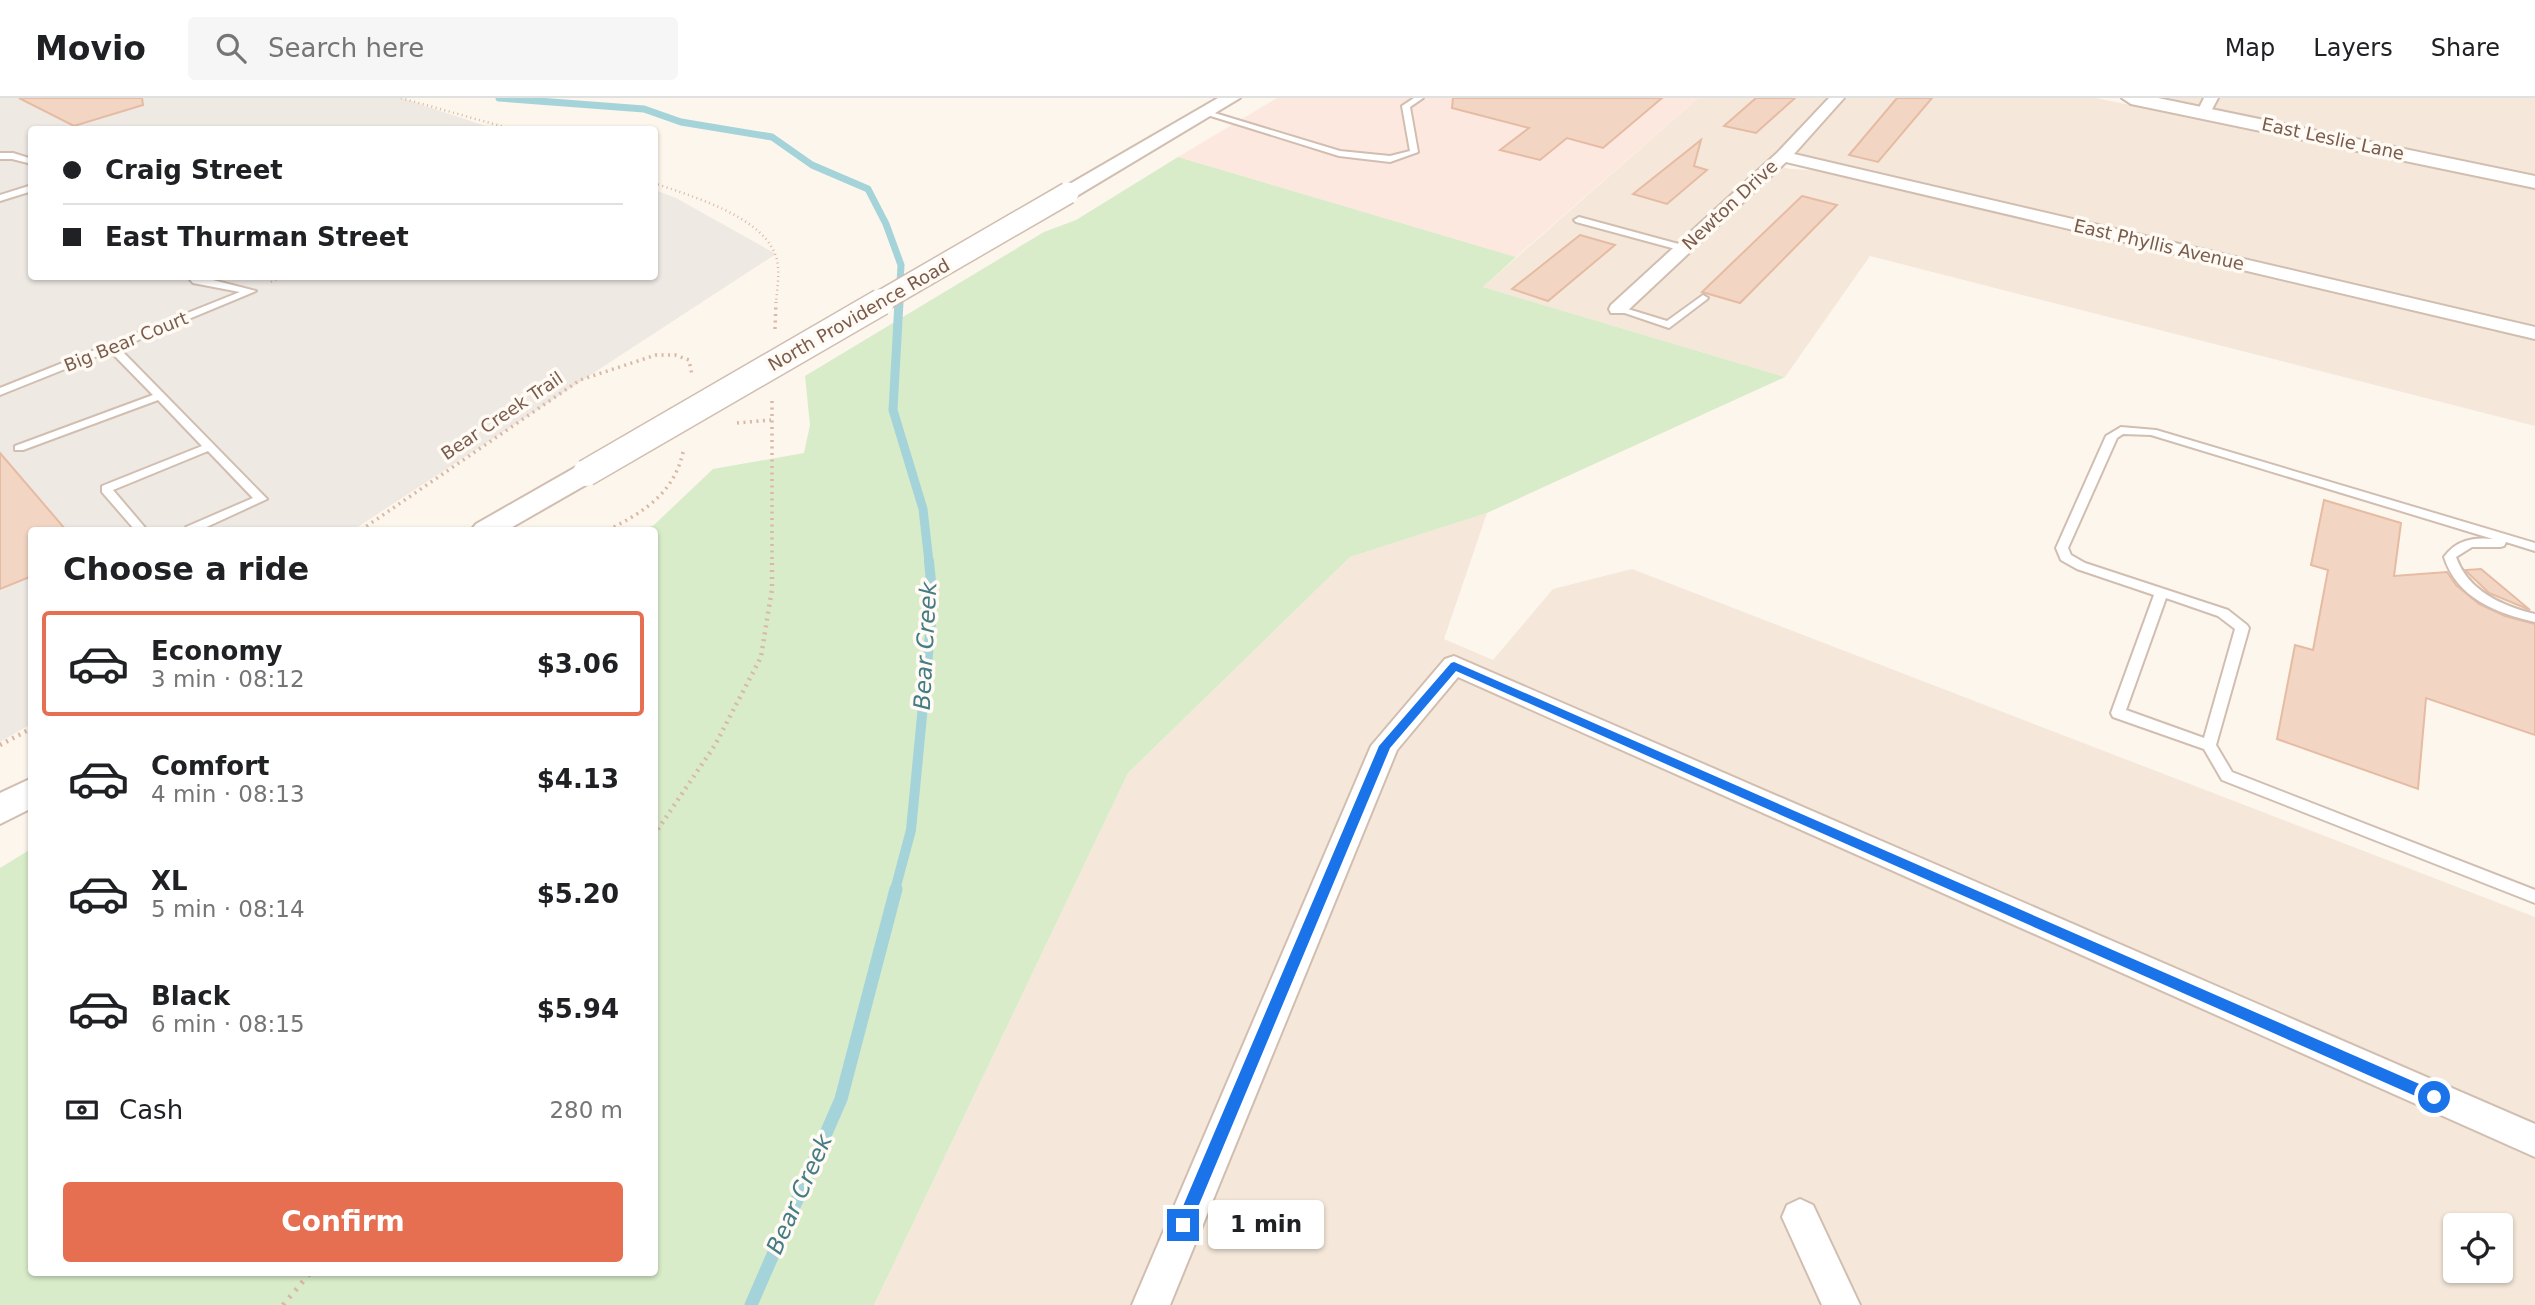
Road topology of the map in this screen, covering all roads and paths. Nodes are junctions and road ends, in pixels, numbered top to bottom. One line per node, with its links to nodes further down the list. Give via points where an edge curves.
1 (401, 98): 8 (path)
2 (1231, 98): 7 (street, North Providence Road)
3 (1419, 98): 7 (lane, via 1406,106 1414,152 1390,159 1339,153)
4 (1837, 98): 10 (street, Newton Drive)
5 (2132, 98): 6 (street, East Leslie Lane)
6 (2207, 105): 12 (street, East Leslie Lane)
7 (1205, 113): 36 (street, North Providence Road, bridge)
8 (501, 126)
9 (0, 156): 11 (lane)
10 (1783, 156): 17 (street, Newton Drive); 21 (street, East Phyllis Avenue)
11 (28, 161)
12 (2535, 181)
13 (658, 185): 22 (path, via 739,217 776,254)
14 (28, 189): 15 (lane)
15 (0, 198)
16 (1579, 220): 17 (lane)
17 (1683, 248): 20 (street, Newton Drive)
18 (195, 280): 23 (lane, Big Bear Court, via 251,291)
19 (1703, 298): 20 (lane, via 1670,325)
20 (1618, 309)
21 (2535, 333)
22 (774, 340)
23 (112, 347): 25 (lane, Big Bear Court); 27 (lane)
24 (691, 386): 35 (path, Bear Creek Trail, via 689,360 675,355 656,355 580,380)
25 (0, 392)
26 (772, 393): 28 (path)
27 (160, 396): 31 (lane); 32 (lane)
28 (771, 420): 29 (path); 46 (path, via 772,589 761,657 715,745)
29 (735, 423)
30 (685, 441): 37 (path, via 681,468 660,499)
31 (209, 447): 33 (lane, via 106,489); 34 (lane, via 261,499)
32 (19, 448)
33 (138, 527)
34 (197, 527)
35 (364, 527)
36 (491, 527)
37 (613, 527)
38 (2533, 548): 39 (lane, via 2152,432 2121,430 2112,436 2062,548 2065,557 2081,566); 40 (lane, via 2468,543 2450,557 2461,581 2477,594)
39 (2161, 593): 42 (lane, via 2223,613 2242,628); 42 (lane, via 2118,713)
40 (2535, 618)
41 (28, 730): 43 (path)
42 (2209, 745): 47 (lane, via 2227,776)
43 (0, 746)
44 (28, 793): 45 (street)
45 (0, 810)
46 (658, 829)
47 (2535, 897)
48 (2535, 1142): 52 (street, via 1454,665 1385,746)
49 (1800, 1217): 53 (street)
50 (308, 1276): 51 (path)
51 (283, 1305)
52 (1151, 1305)
53 (1841, 1305)

